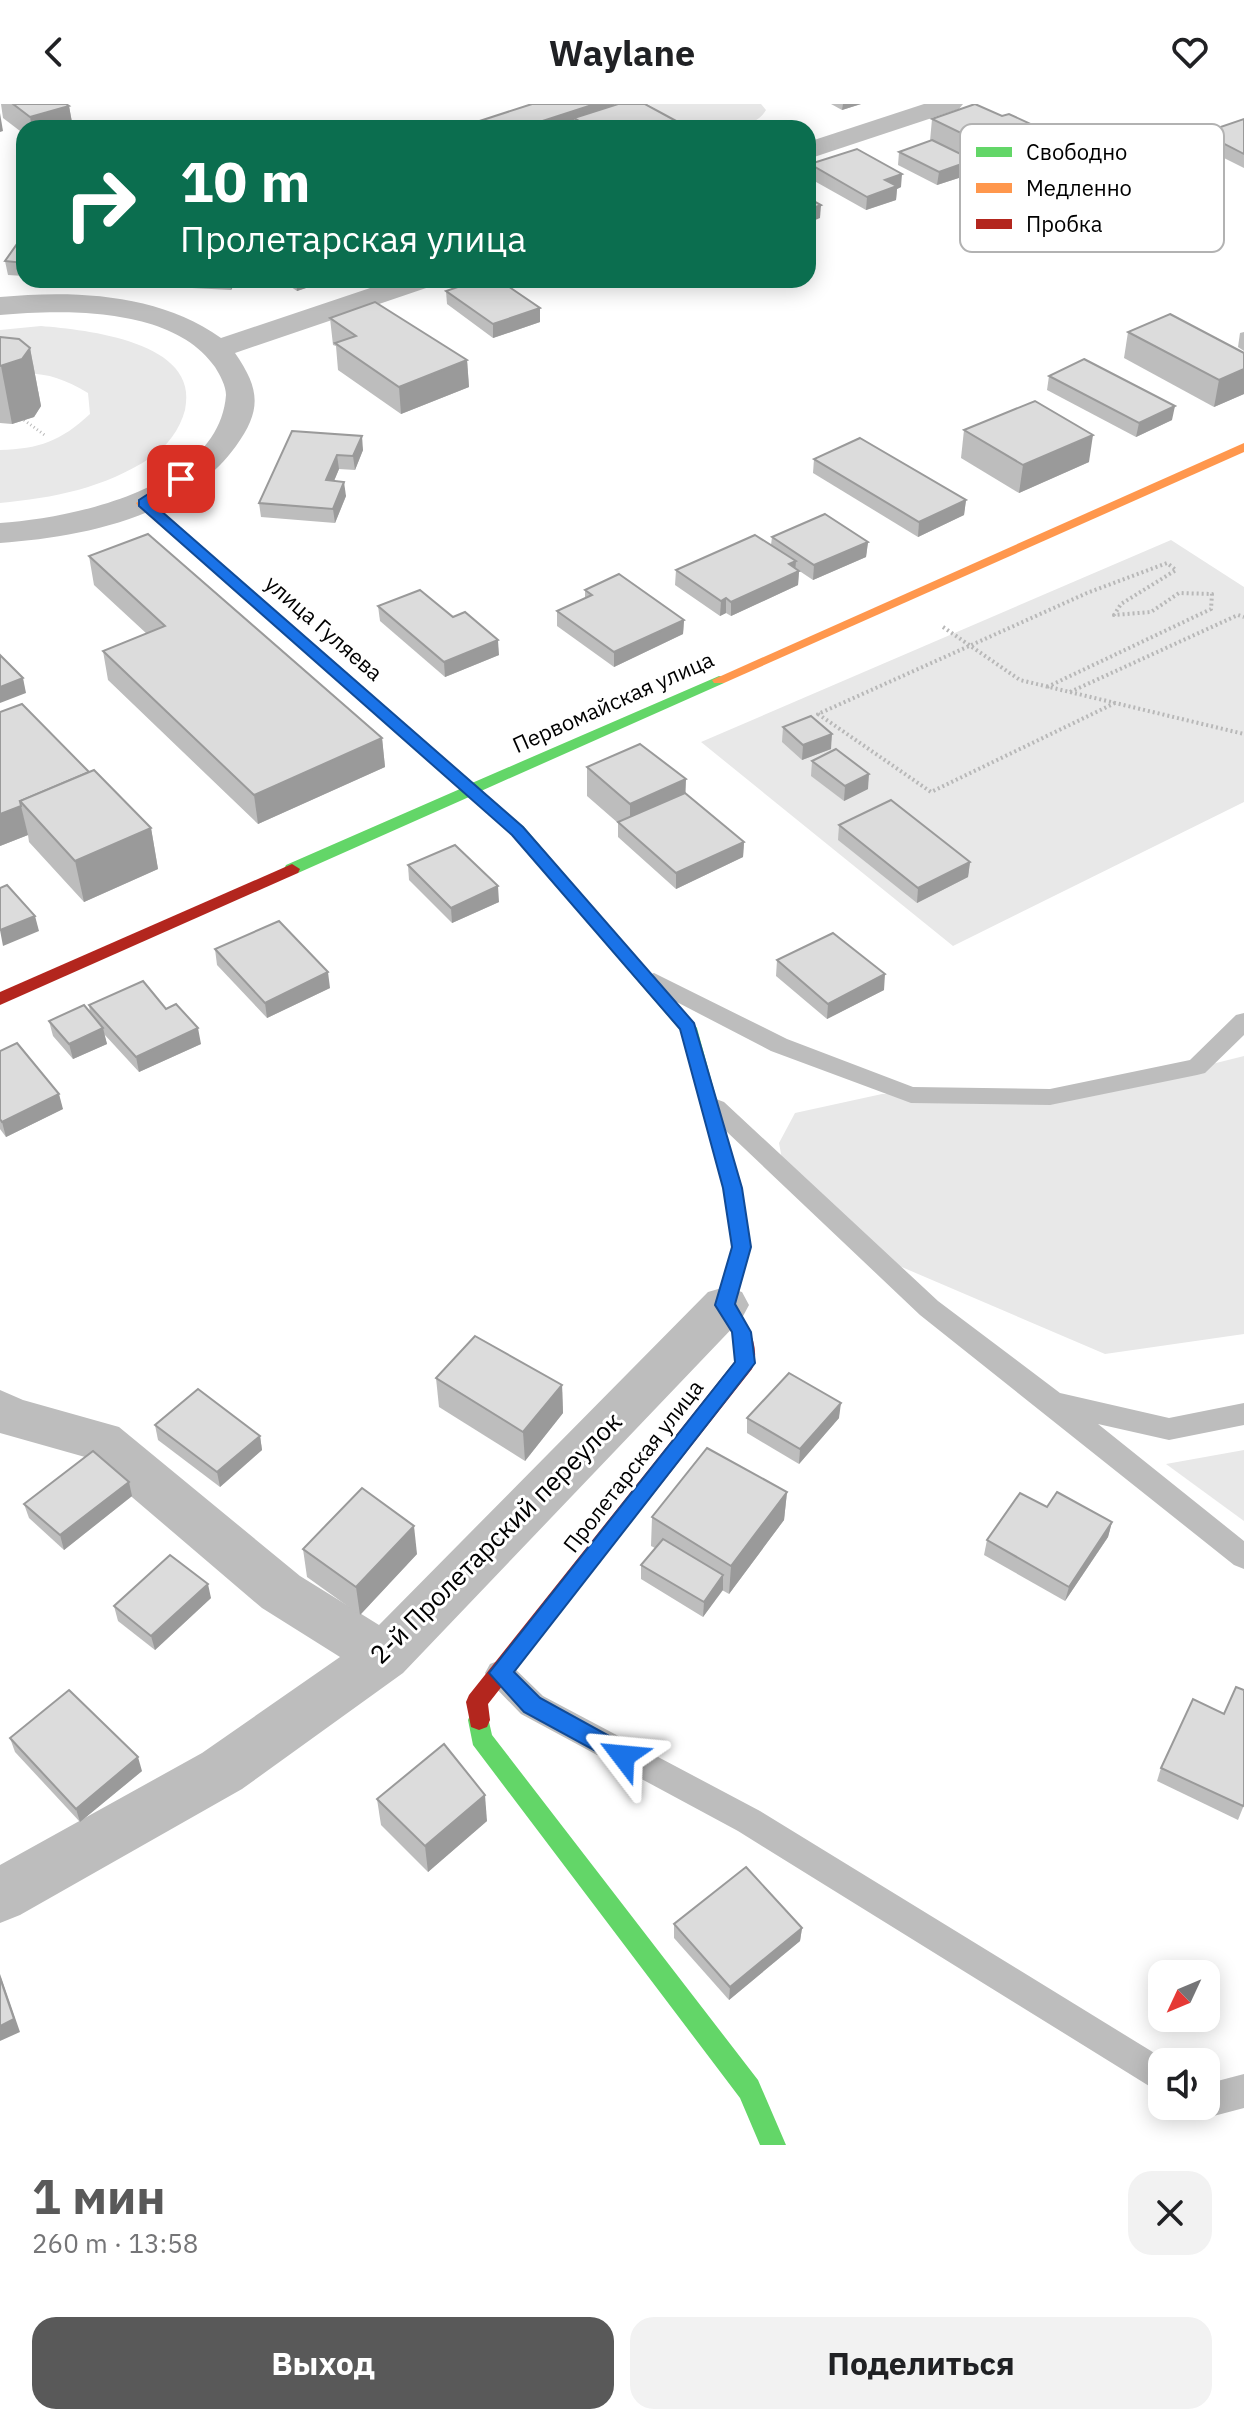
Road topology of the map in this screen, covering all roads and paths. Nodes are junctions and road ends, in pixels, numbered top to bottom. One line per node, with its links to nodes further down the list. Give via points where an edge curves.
1 (950, 104): 2 (street)
2 (816, 148)
3 (398, 288): 5 (street)
4 (0, 306): 5 (street, via 68,303 119,308 164,320)
5 (217, 349): 9 (street, via 242,393 235,428 206,464)
6 (24, 420): 7 (path)
7 (46, 436)
8 (1244, 447): 11 (street, Первомайская улица)
9 (143, 503): 10 (street, via 97,518); 18 (street, улица Гуляева)
10 (0, 533)
11 (903, 599): 13 (path); 18 (street, Первомайская улица)
12 (1244, 617): 15 (path, via 1238,615)
13 (970, 646): 14 (path, via 1020,680); 14 (path, via 1167,563 1176,570 1121,604 1114,615 1151,612 1179,593 1212,594 1211,609); 16 (path, via 818,714 931,792)
14 (1047, 687): 15 (path)
15 (1069, 692): 16 (path)
16 (1115, 703): 17 (path)
17 (1244, 734)
18 (473, 791): 19 (street, via 518,831); 20 (street, Первомайская улица)
19 (641, 974): 21 (lane, via 779,1045 911,1095 1050,1097 1197,1067); 22 (street, via 688,1028)
20 (0, 999)
21 (1244, 1021)
22 (706, 1099): 23 (street, via 732,1188 742,1247); 24 (lane, via 929,1308)
23 (725, 1305): 28 (street, 2-й Пролетарский переулок); 29 (street, Пролетарская улица, via 742,1332 745,1363)
24 (1053, 1403): 26 (lane, via 1169,1429); 27 (lane)
25 (0, 1410): 28 (street, via 101,1441 281,1592)
26 (1244, 1414)
27 (1244, 1557)
28 (384, 1656): 30 (street, 2-й Пролетарский переулок, via 222,1771)
29 (500, 1673): 31 (lane, via 532,1705 749,1821); 34 (street, Пролетарская улица, via 477,1702 481,1738 749,2089)
30 (0, 1896)
31 (1148, 2068)
32 (1244, 2091): 33 (lane)
33 (1220, 2097)
34 (773, 2145)

